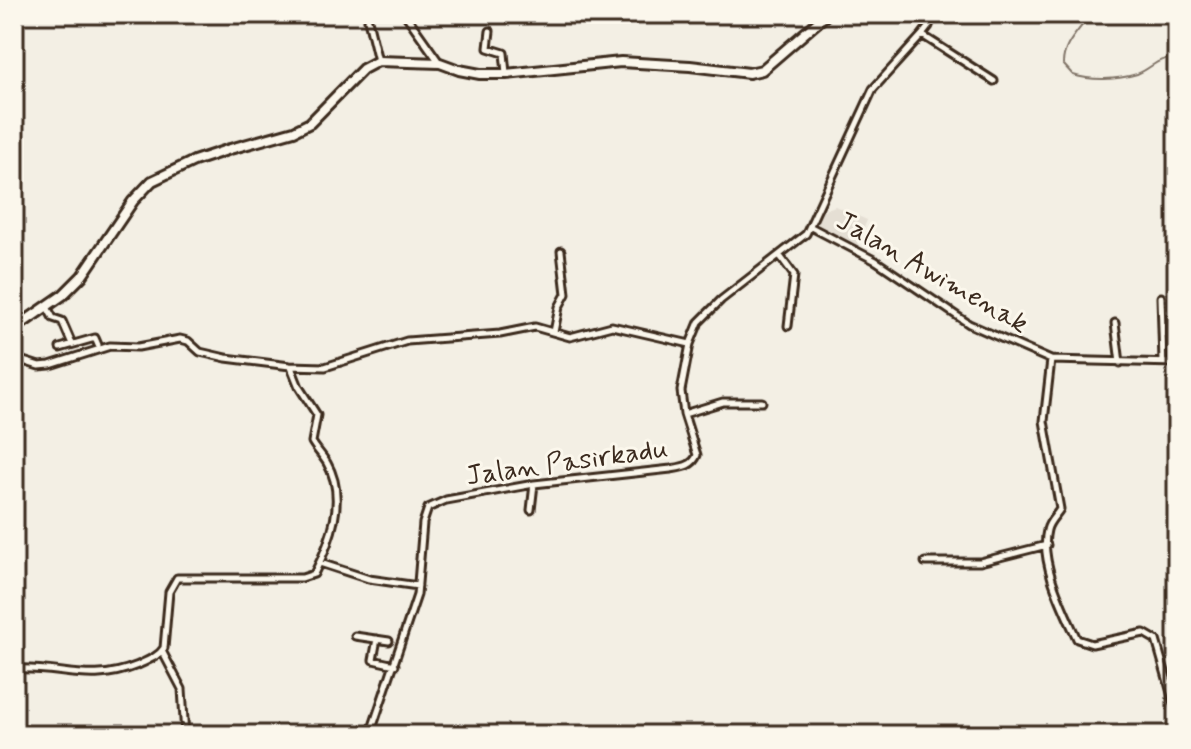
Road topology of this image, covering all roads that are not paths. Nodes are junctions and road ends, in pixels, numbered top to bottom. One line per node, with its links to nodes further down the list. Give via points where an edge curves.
1 (405, 14): 8 (street)
2 (827, 14): 9 (main road, via 756,72 621,62)
3 (932, 14): 6 (street, Jalan Pasirkadu)
4 (368, 20): 7 (street)
5 (490, 31): 9 (street, via 488,48 504,53)
6 (922, 35): 10 (street); 11 (street, Jalan Pasirkadu, via 873,89)
7 (378, 61): 8 (main road); 15 (main road, via 363,69 310,123 194,161 152,181 82,276)
8 (440, 63): 9 (main road)
9 (506, 74)
10 (994, 81)
11 (811, 227): 13 (street, Jalan Pasirkadu); 25 (street, Jalan Awimenak, via 886,267 969,324)
12 (561, 251): 19 (street, via 566,294)
13 (779, 256): 17 (street, via 794,275); 21 (street, Jalan Pasirkadu, via 707,313)
14 (1161, 297): 26 (street)
15 (47, 307): 18 (main road); 20 (street, via 62,321)
16 (1115, 323): 27 (street)
17 (788, 326)
18 (14, 329)
19 (554, 332): 21 (street, via 570,337 612,326); 29 (street, via 535,327 407,341 344,363)
20 (72, 344): 22 (street, via 95,338); 23 (street)
21 (690, 344): 31 (street, Jalan Pasirkadu, via 681,391)
22 (98, 345)
23 (60, 348)
24 (14, 358): 29 (street, via 50,365 110,346 180,339 203,353)
25 (1051, 360): 27 (street, Jalan Awimenak); 34 (street, via 1044,421 1060,509 1048,528)
26 (1163, 362): 27 (street, Jalan Awimenak); 28 (street, Jalan Awimenak)
27 (1120, 363)
28 (1177, 363)
29 (290, 366): 36 (street, via 317,415 312,442 328,464 334,486 335,517)
30 (762, 402): 31 (street, via 723,402)
31 (684, 414): 32 (street, Jalan Pasirkadu, via 697,455 691,464)
32 (534, 484): 33 (street); 37 (street, Jalan Pasirkadu, via 428,508)
33 (531, 510)
34 (1047, 545): 35 (street, via 980,562); 44 (street, via 1052,576 1077,639 1092,644 1151,635)
35 (925, 562)
36 (320, 563): 37 (street, via 377,581); 41 (street, via 314,574 302,578 177,578 169,592)
37 (418, 586): 42 (street, Jalan Pasirkadu)
38 (355, 636): 39 (street)
39 (377, 639): 40 (street); 42 (street, via 373,660)
40 (389, 641)
41 (162, 651): 43 (street, via 126,670 102,675); 45 (street, via 182,689)
42 (395, 665): 46 (street, Jalan Pasirkadu)
43 (14, 669)
44 (1177, 714)
45 (185, 735)
46 (370, 735)

